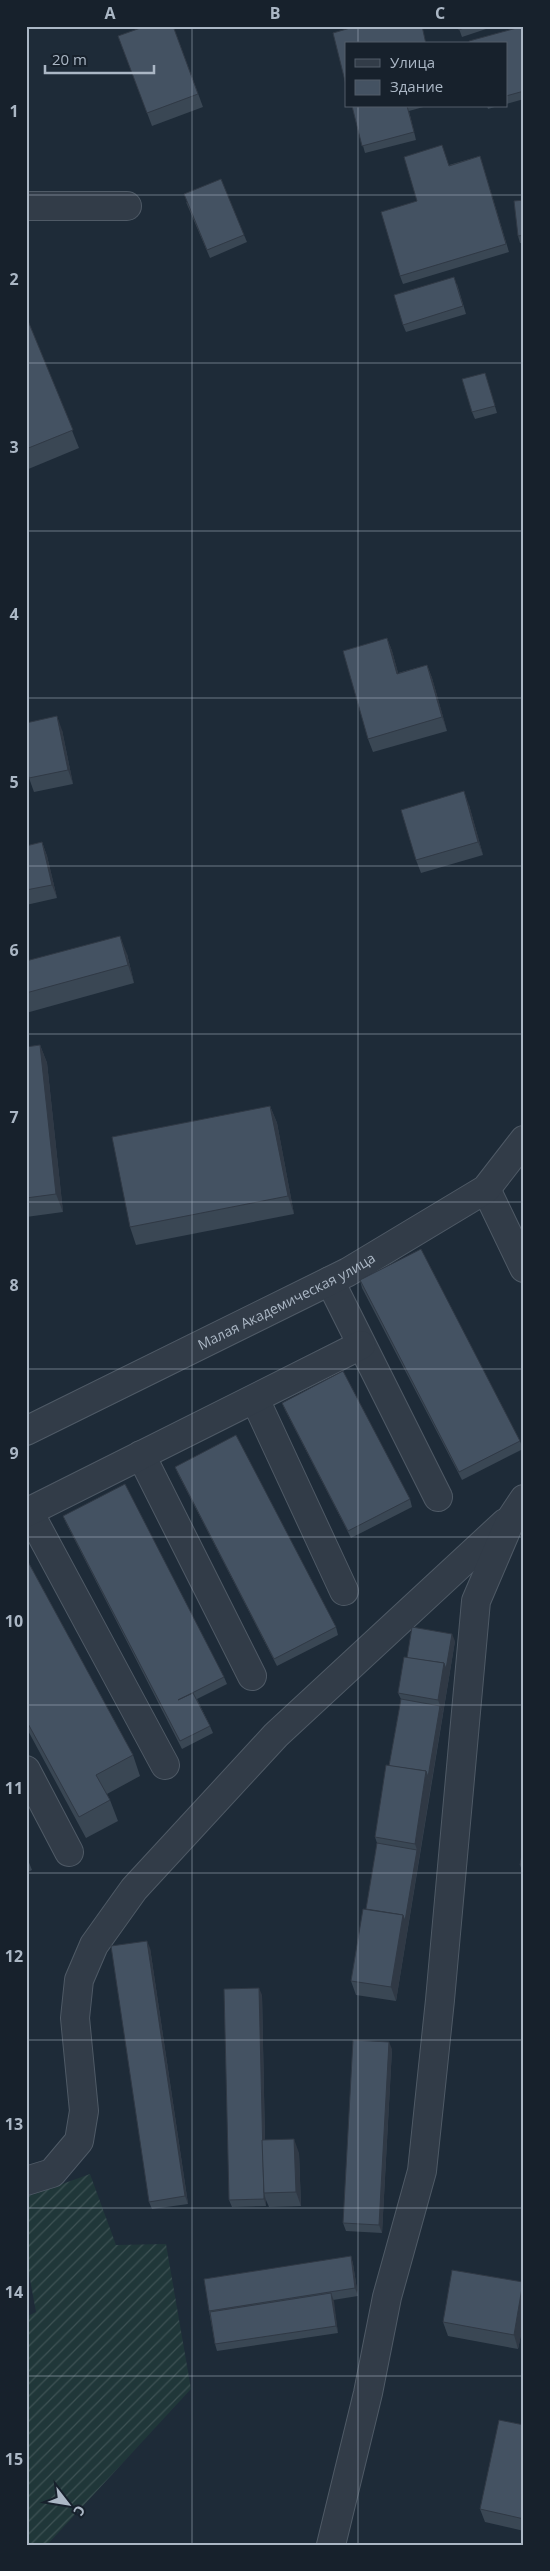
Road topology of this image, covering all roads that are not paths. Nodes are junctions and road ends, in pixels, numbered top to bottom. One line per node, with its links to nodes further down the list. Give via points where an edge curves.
1 (26, 206): 2 (street)
2 (127, 206)
3 (524, 1140): 4 (street, Малая Академическая улица)
4 (486, 1189): 5 (street); 6 (street, Малая Академическая улица)
5 (524, 1268)
6 (330, 1281): 7 (street); 9 (street, Малая Академическая улица)
7 (361, 1345): 8 (street); 11 (street)
8 (255, 1399): 10 (street); 14 (street)
9 (26, 1431)
10 (141, 1455): 13 (street); 15 (street)
11 (438, 1497)
12 (518, 1508): 19 (street, via 276,1736 134,1888 94,1945 79,1980 75,2018 84,2112 79,2141 52,2173); 20 (street, via 476,1601 422,2171 387,2297 368,2393)
13 (28, 1513): 16 (street)
14 (344, 1590)
15 (252, 1676)
16 (165, 1765)
17 (26, 1770): 18 (street)
18 (69, 1852)
19 (26, 2181)
20 (330, 2545)

